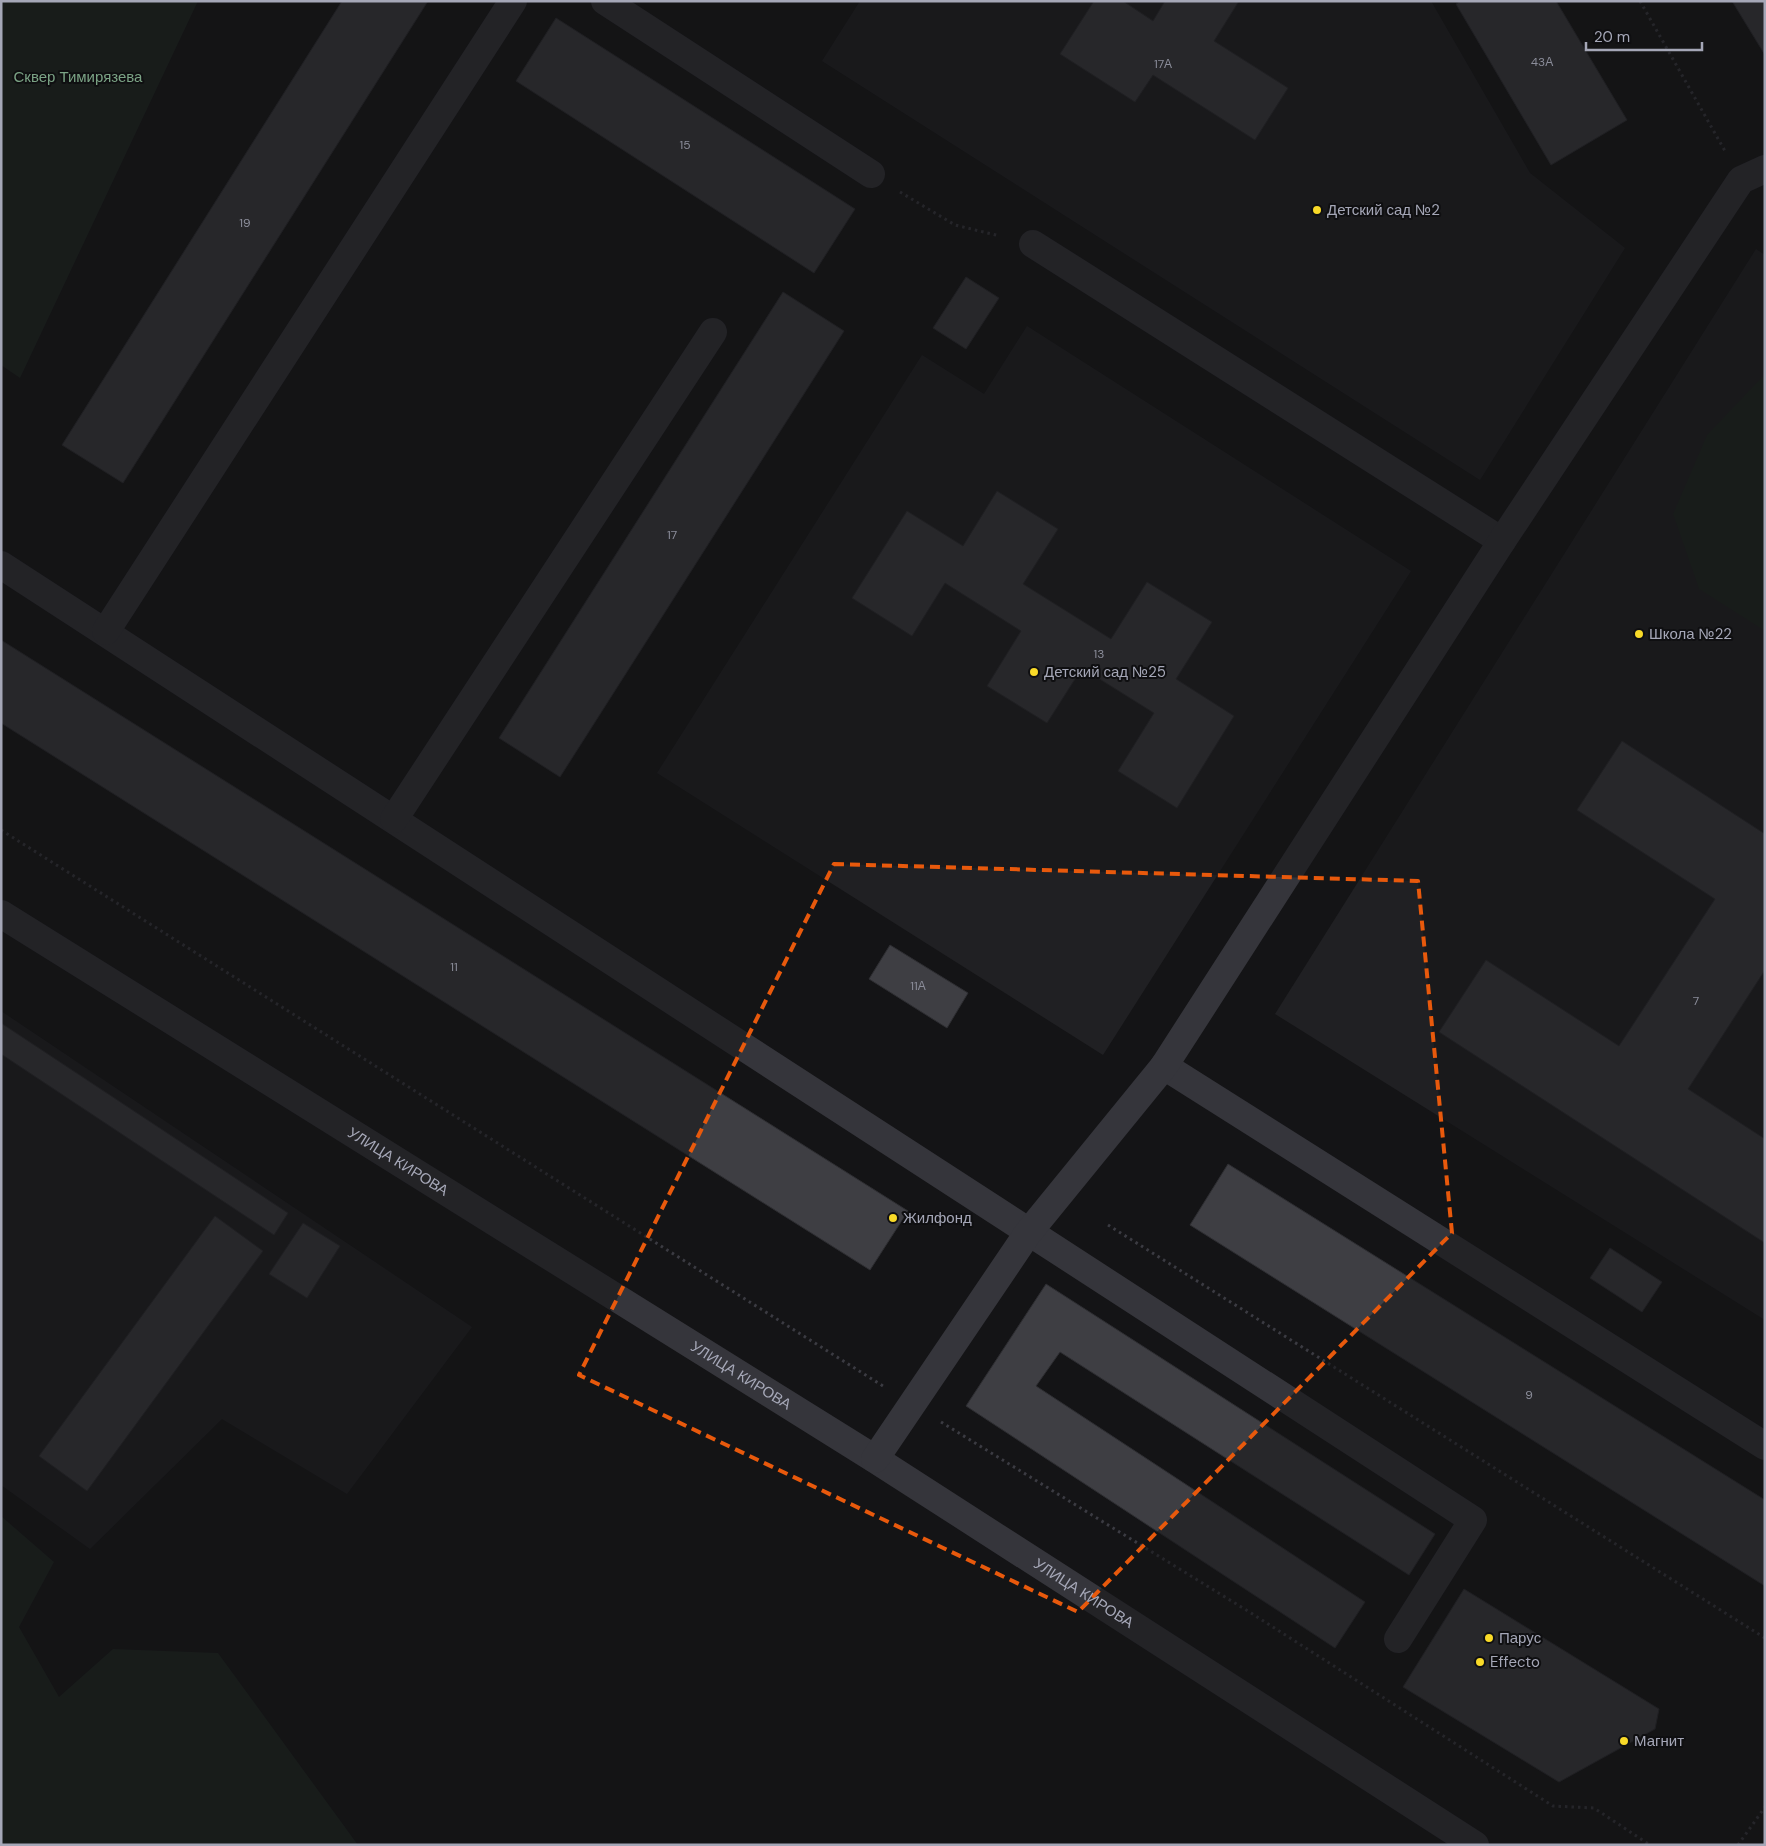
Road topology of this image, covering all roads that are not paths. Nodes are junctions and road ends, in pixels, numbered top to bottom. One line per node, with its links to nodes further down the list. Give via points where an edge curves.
1 (514, 1): 9 (street)
2 (605, 1): 3 (street)
3 (871, 174)
4 (1753, 174): 7 (street)
5 (1033, 244): 7 (street)
6 (713, 332): 10 (street)
7 (1502, 541): 12 (street)
8 (1, 565): 9 (street)
9 (106, 631): 10 (street)
10 (394, 819): 13 (street)
11 (1, 914): 15 (street, УЛИЦА КИРОВА)
12 (1164, 1066): 13 (street); 14 (street)
13 (1028, 1232): 15 (street); 16 (street, via 1472,1520)
14 (1765, 1446)
15 (875, 1459): 17 (street, УЛИЦА КИРОВА)
16 (1398, 1639)
17 (1476, 1845)

